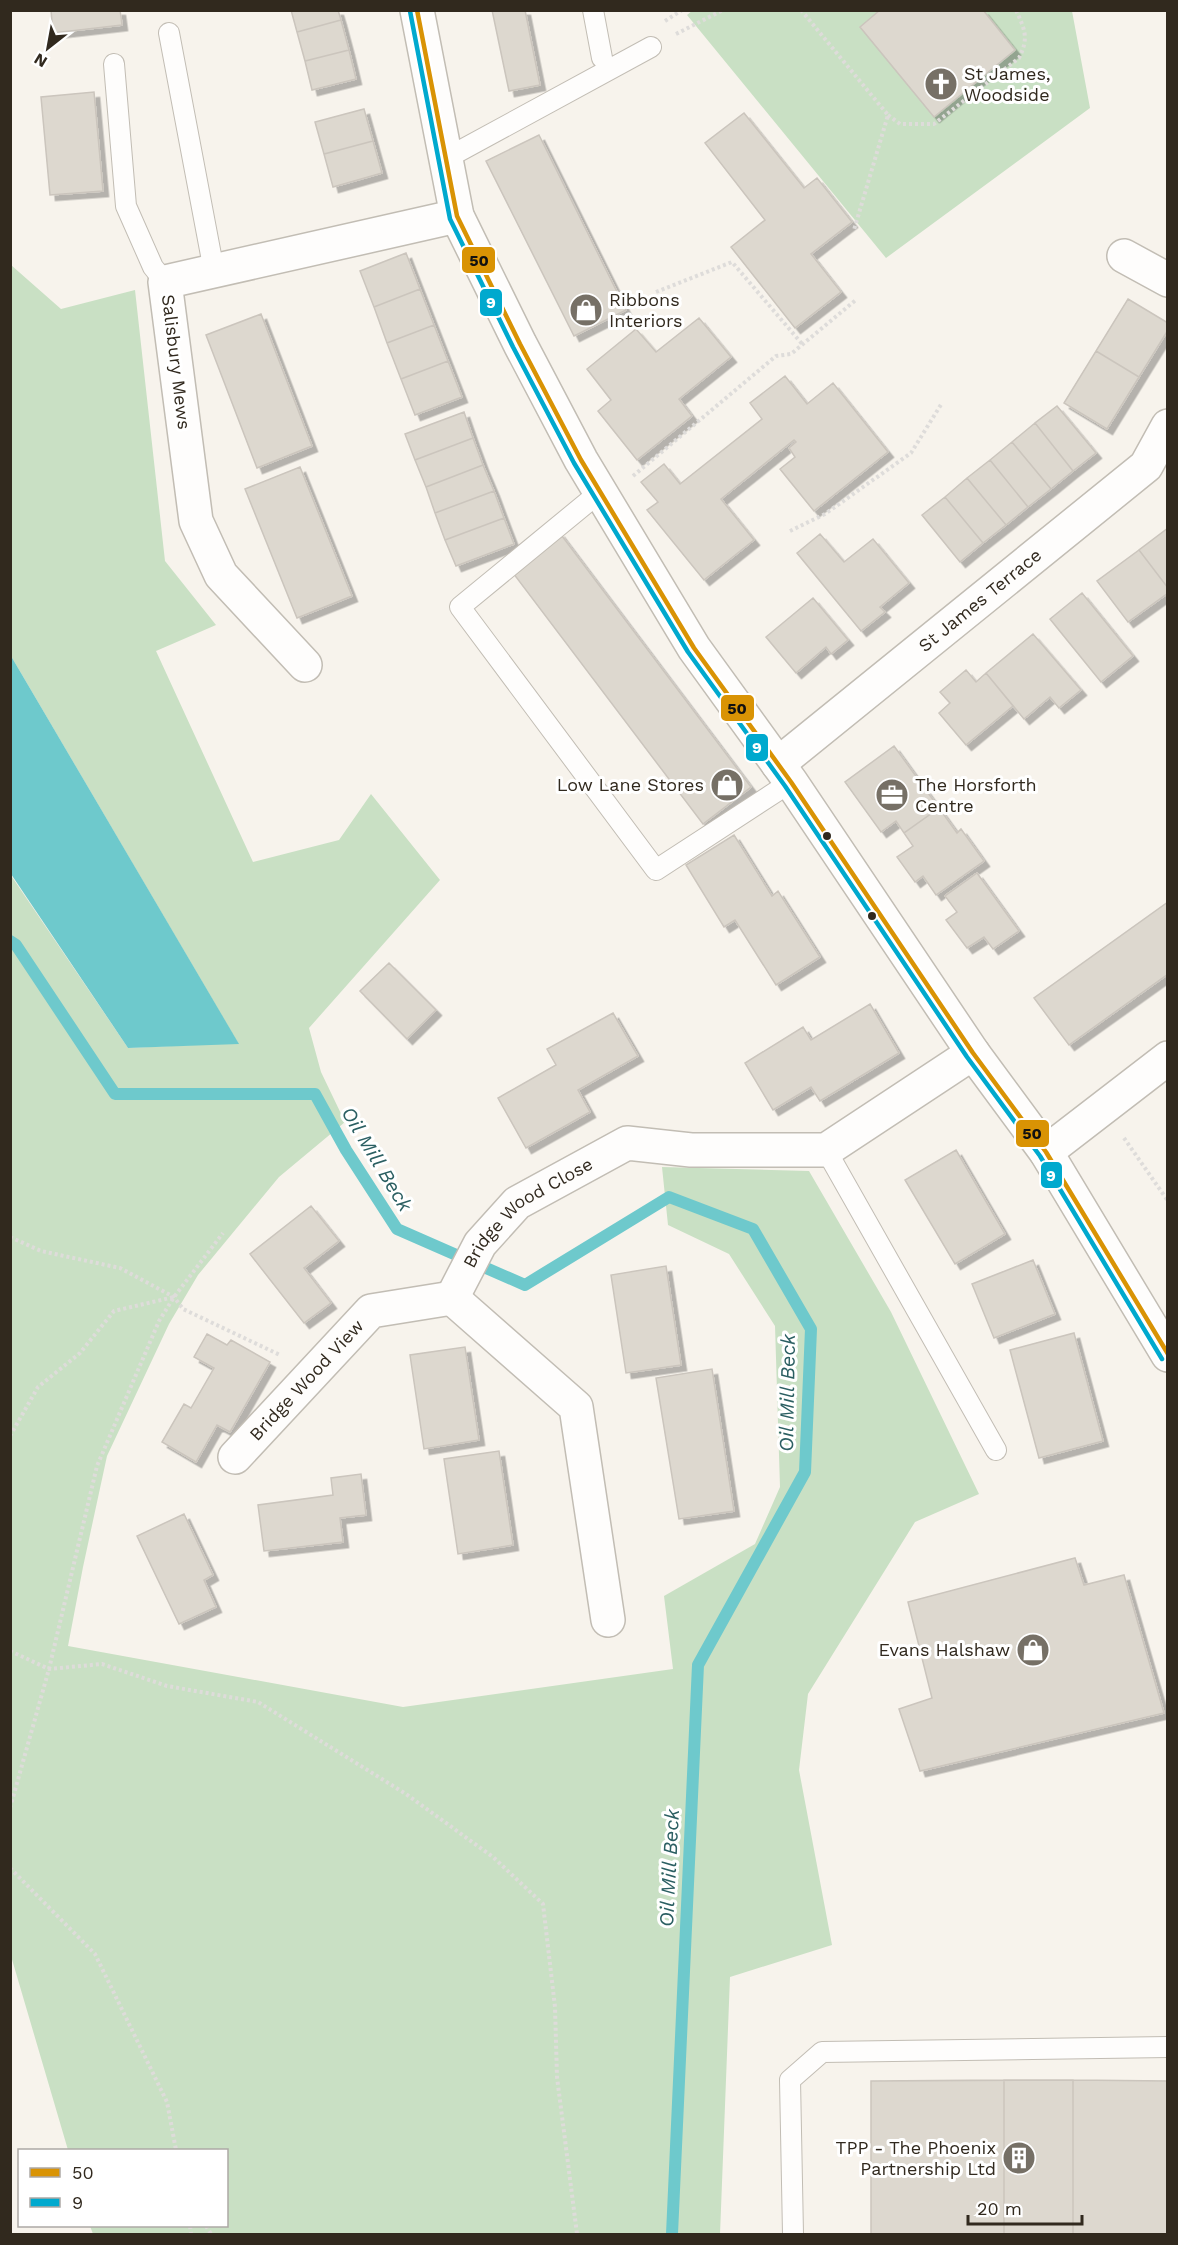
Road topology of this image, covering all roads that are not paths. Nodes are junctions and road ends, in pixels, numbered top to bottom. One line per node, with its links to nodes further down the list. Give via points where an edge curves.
1 (417, 10): 7 (street)
2 (593, 10): 5 (lane)
3 (169, 33): 10 (lane)
4 (651, 47): 7 (lane)
5 (602, 58)
6 (114, 64): 12 (lane, via 126,206 153,267)
7 (445, 159): 8 (street)
8 (457, 216): 10 (street, Salisbury Mews); 14 (street, via 524,352)
9 (1124, 256): 11 (street)
10 (214, 271): 12 (street, Salisbury Mews)
11 (1167, 280)
12 (165, 282): 15 (street, Salisbury Mews, via 196,521 221,575)
13 (1167, 426): 16 (street, St James Terrace, via 1146,466)
14 (602, 496): 16 (street, via 694,648); 16 (lane, via 460,607 656,870)
15 (305, 665)
16 (784, 773): 17 (street)
17 (973, 1053): 19 (street); 20 (street)
18 (1167, 1058): 20 (street)
19 (826, 1150): 21 (street, Bridge Wood Close, via 691,1150 627,1143 517,1203 480,1244); 23 (lane)
20 (1046, 1152): 22 (street)
21 (452, 1298): 24 (street, Bridge Wood View, via 371,1311); 25 (street, via 576,1407)
22 (1167, 1355)
23 (996, 1450)
24 (235, 1457)
25 (608, 1620)
26 (1167, 2047): 27 (lane, via 822,2052 790,2080)
27 (793, 2235)

